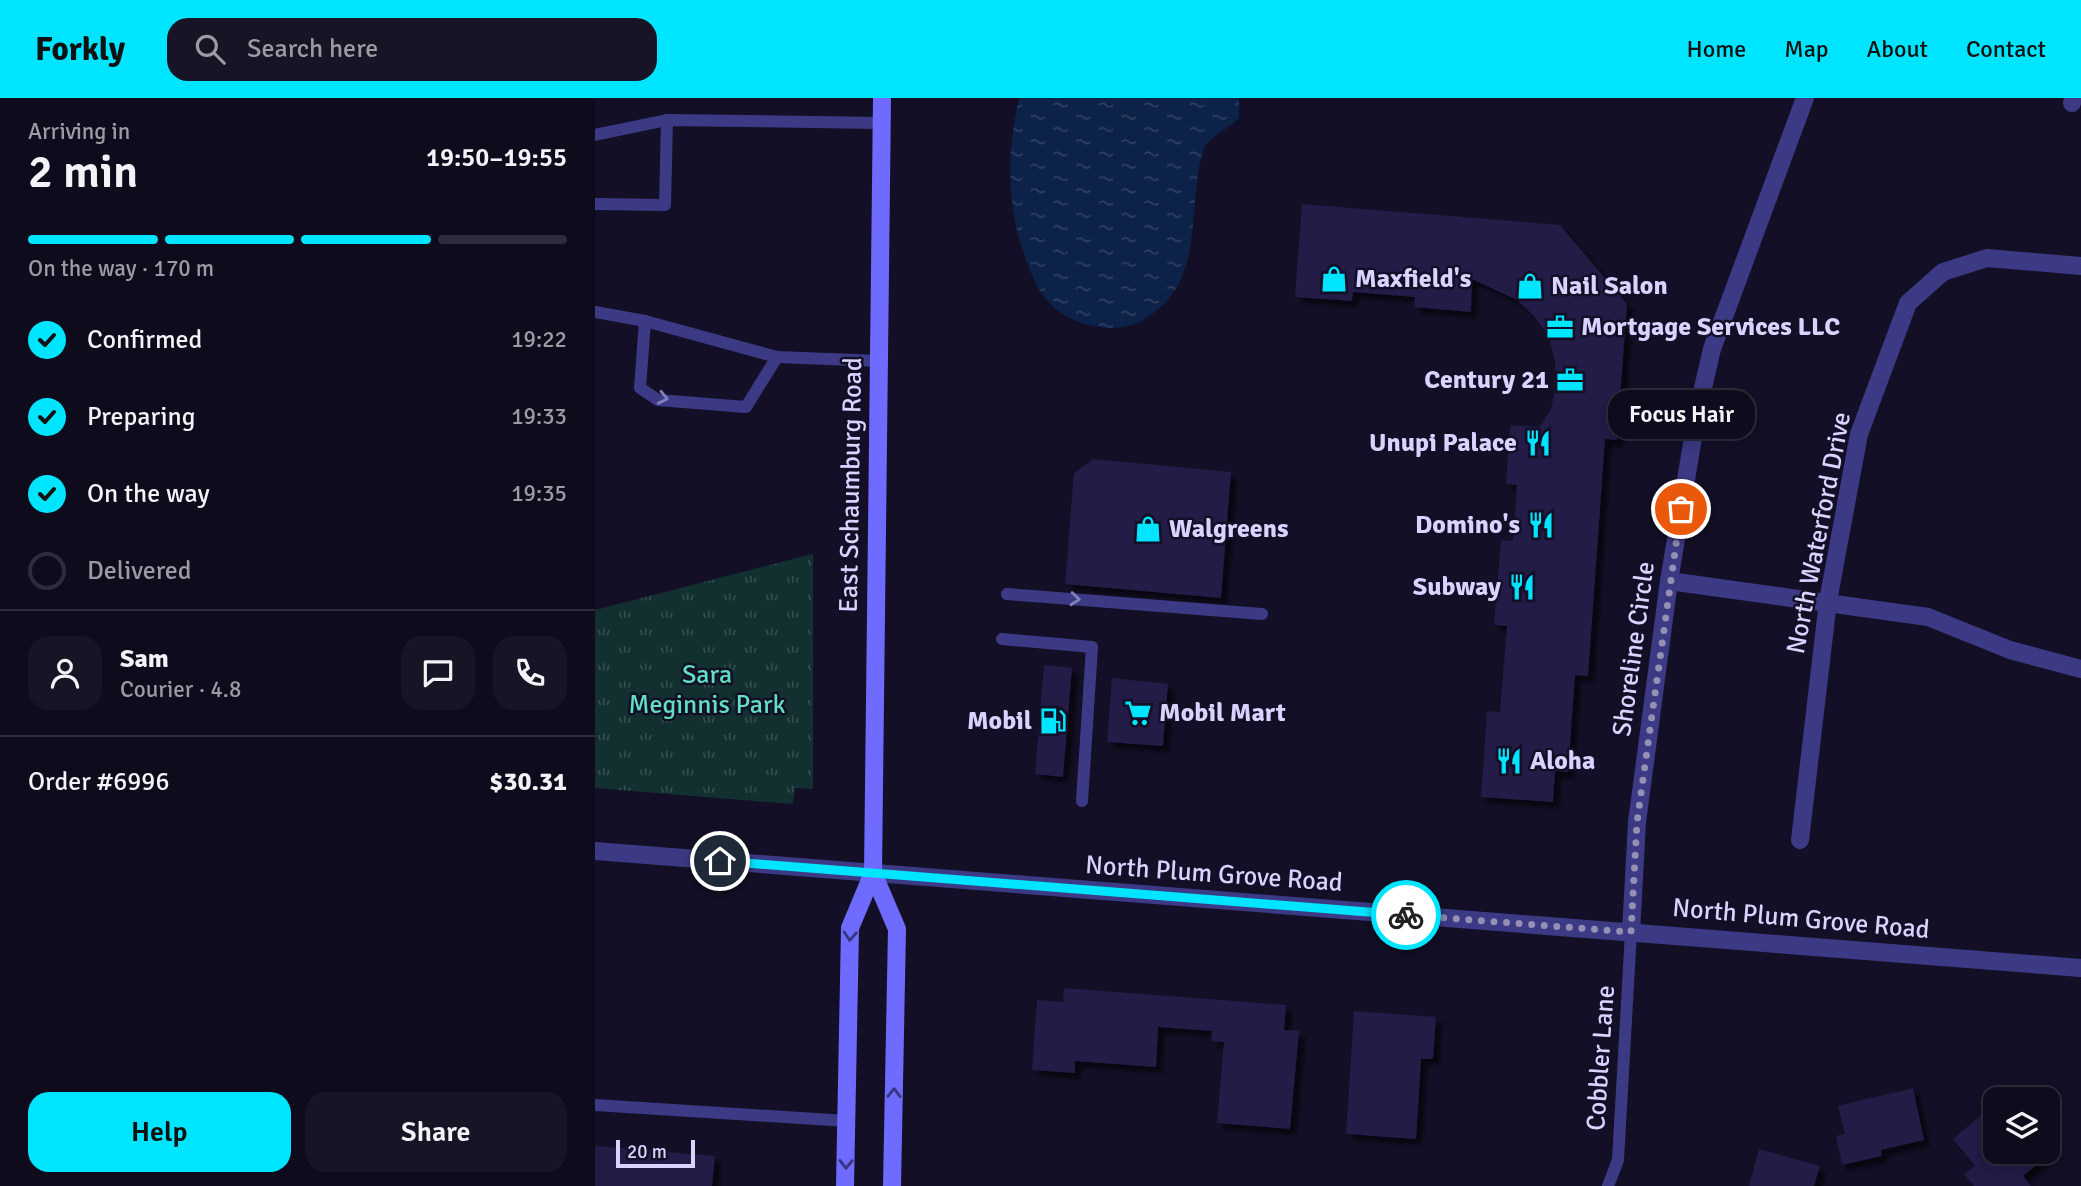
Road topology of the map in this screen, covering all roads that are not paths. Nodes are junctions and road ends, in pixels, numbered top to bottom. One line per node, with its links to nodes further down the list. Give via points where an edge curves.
1 (882, 98): 4 (main road, East Schaumburg Road)
2 (1805, 98): 12 (street, Shoreline Circle, via 1712,349)
3 (667, 120): 4 (lane); 5 (lane); 6 (lane, via 665,205)
4 (881, 122): 11 (main road, East Schaumburg Road)
5 (595, 135)
6 (595, 204)
7 (2081, 266): 14 (street, North Waterford Drive, via 1987,258 1943,272 1908,303 1859,435)
8 (595, 312): 9 (lane)
9 (645, 321): 10 (lane); 10 (lane, one-way to 10, via 640,388 658,400 746,407)
10 (777, 357): 11 (lane)
11 (879, 361): 21 (main road, East Schaumburg Road)
12 (1669, 581): 14 (street); 22 (street, Shoreline Circle, via 1637,822)
13 (1007, 594): 15 (lane, one-way to 15)
14 (1828, 601): 17 (street, via 1928,617 2010,650); 19 (street, North Waterford Drive)
15 (1262, 614)
16 (1002, 639): 18 (lane, via 1092,647)
17 (2081, 669)
18 (1082, 802)
19 (1800, 840)
20 (595, 851): 21 (street, North Plum Grove Road)
21 (873, 873): 22 (street, North Plum Grove Road); 25 (main road, East Schaumburg Road, one-way to 25, via 850,928); 27 (main road, East Schaumburg Road, one-way to 21, via 897,929)
22 (1631, 932): 23 (street, North Plum Grove Road); 28 (lane, Cobbler Lane, via 1618,1160)
23 (2081, 968)
24 (595, 1105): 25 (lane)
25 (847, 1121): 26 (main road, East Schaumburg Road, one-way to 26)
26 (845, 1186)
27 (892, 1186)
28 (1608, 1186)

